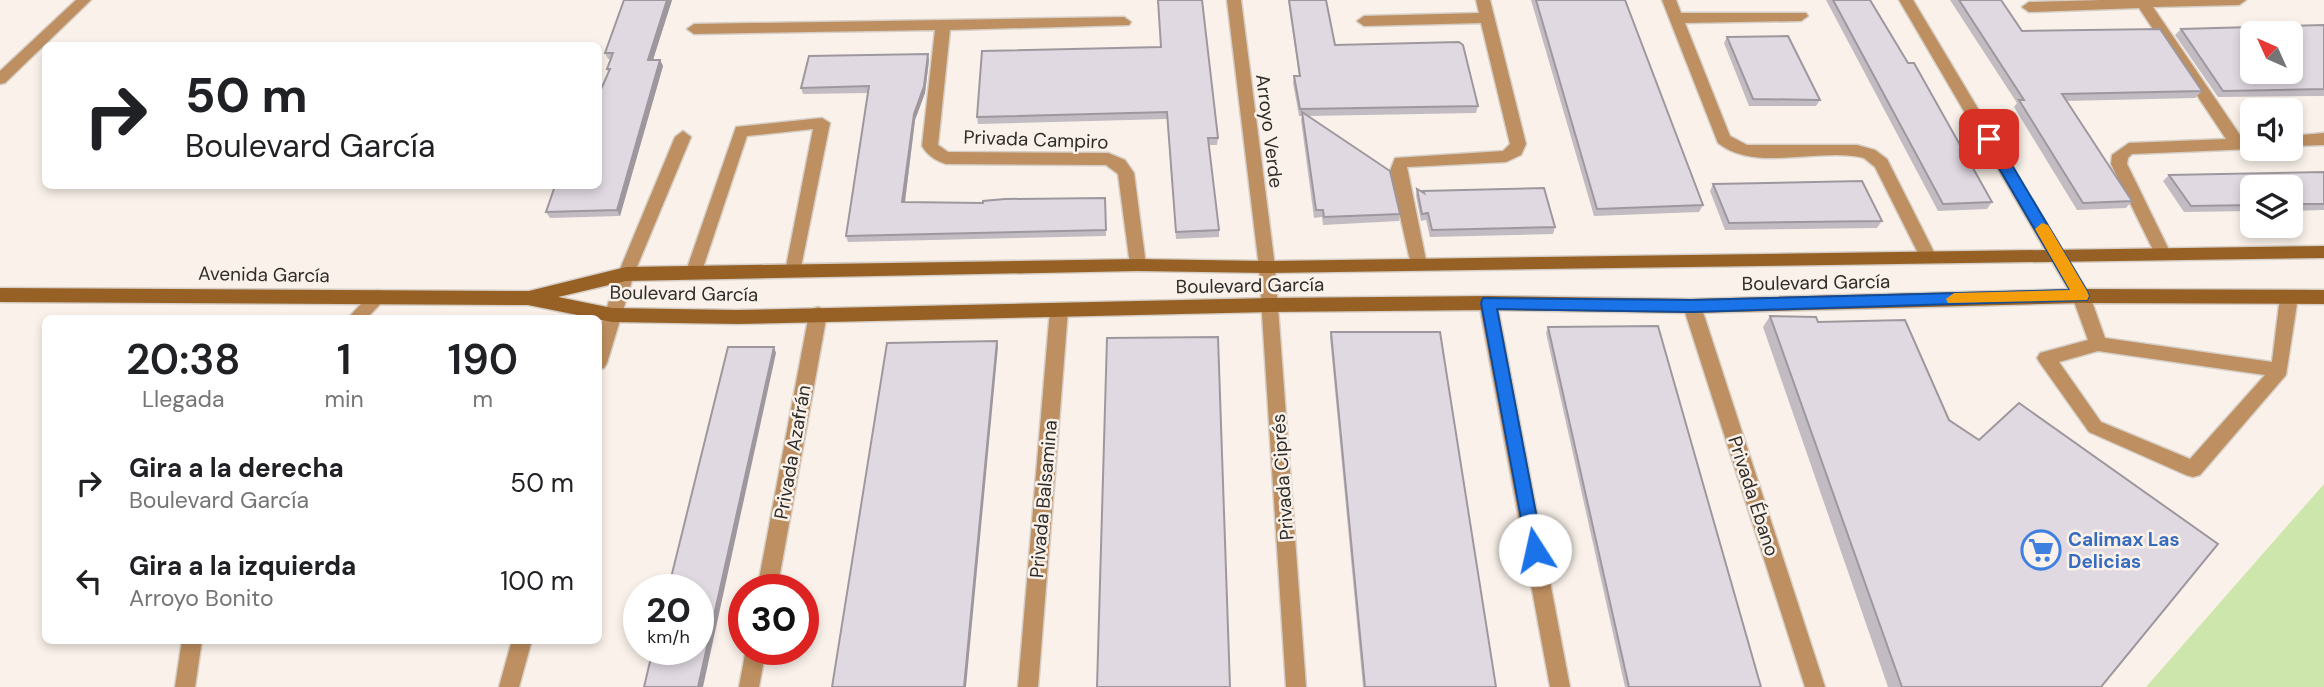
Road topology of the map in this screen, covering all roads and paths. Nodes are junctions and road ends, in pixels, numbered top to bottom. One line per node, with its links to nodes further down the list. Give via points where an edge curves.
1 (84, 0): 16 (street)
2 (1234, 0): 28 (street, Arroyo Verde)
3 (1483, 0): 10 (street)
4 (1669, 0): 11 (street)
5 (1906, 0): 24 (street)
6 (2239, 0): 7 (street)
7 (2143, 4): 8 (street); 17 (street)
8 (2029, 7)
9 (1801, 16): 11 (street)
10 (1486, 18): 12 (street); 27 (street, via 1518,144 1506,156 1401,162 1398,172)
11 (1677, 18): 25 (street, via 1723,139 1747,151 1870,154 1881,163)
12 (1364, 21)
13 (1124, 22): 14 (street)
14 (943, 26): 15 (street); 26 (street, Privada Campiro, via 930,146 946,158 1108,159 1119,164 1126,173)
15 (694, 29)
16 (0, 79)
17 (2240, 136)
18 (683, 137): 30 (street)
19 (2324, 139): 20 (street)
20 (2303, 140)
21 (2240, 143): 23 (street, via 2129,149 2120,155 2119,164)
22 (2324, 252): 23 (main road, Boulevard García)
23 (2163, 254): 24 (main road, Boulevard García)
24 (2058, 255): 25 (main road, Boulevard García); 33 (street)
25 (1929, 258): 27 (main road, Boulevard García)
26 (1138, 265): 28 (main road, Boulevard García); 29 (main road, Boulevard García)
27 (1419, 265): 28 (main road, Boulevard García)
28 (1267, 267): 39 (street, Privada Ciprés)
29 (793, 272): 31 (main road, Boulevard García); 31 (street, via 822,123 741,131)
30 (626, 274): 31 (main road, Boulevard García); 37 (main road, Boulevard García); 44 (street)
31 (693, 274)
32 (0, 295): 35 (main road, Avenida García)
33 (2081, 296): 34 (main road, Boulevard García); 40 (main road, Boulevard García); 45 (street)
34 (2289, 296): 36 (main road, Boulevard García); 47 (street)
35 (378, 297): 37 (main road, Avenida García); 43 (street)
36 (2324, 297)
37 (528, 298): 44 (main road, Boulevard García)
38 (1488, 303): 39 (main road, Boulevard García); 40 (main road, Boulevard García); 57 (street)
39 (1270, 306): 41 (main road, Boulevard García); 56 (street, Privada Ciprés)
40 (1692, 306): 58 (street, Privada Ébano)
41 (1059, 310): 42 (main road, Boulevard García); 55 (street, Privada Balsamina)
42 (818, 314): 44 (main road, Boulevard García); 48 (street, Privada Azafrán)
43 (359, 315)
44 (612, 315): 46 (street)
45 (2098, 344): 47 (street); 47 (street, via 2046,358 2095,426 2193,469)
46 (602, 349)
47 (2280, 370)
48 (770, 574)
49 (191, 644): 52 (street)
50 (521, 644): 53 (street)
51 (753, 665): 54 (street)
52 (185, 687)
53 (509, 687)
54 (749, 687)
55 (1028, 687)
56 (1296, 687)
57 (1560, 687)
58 (1815, 687)

